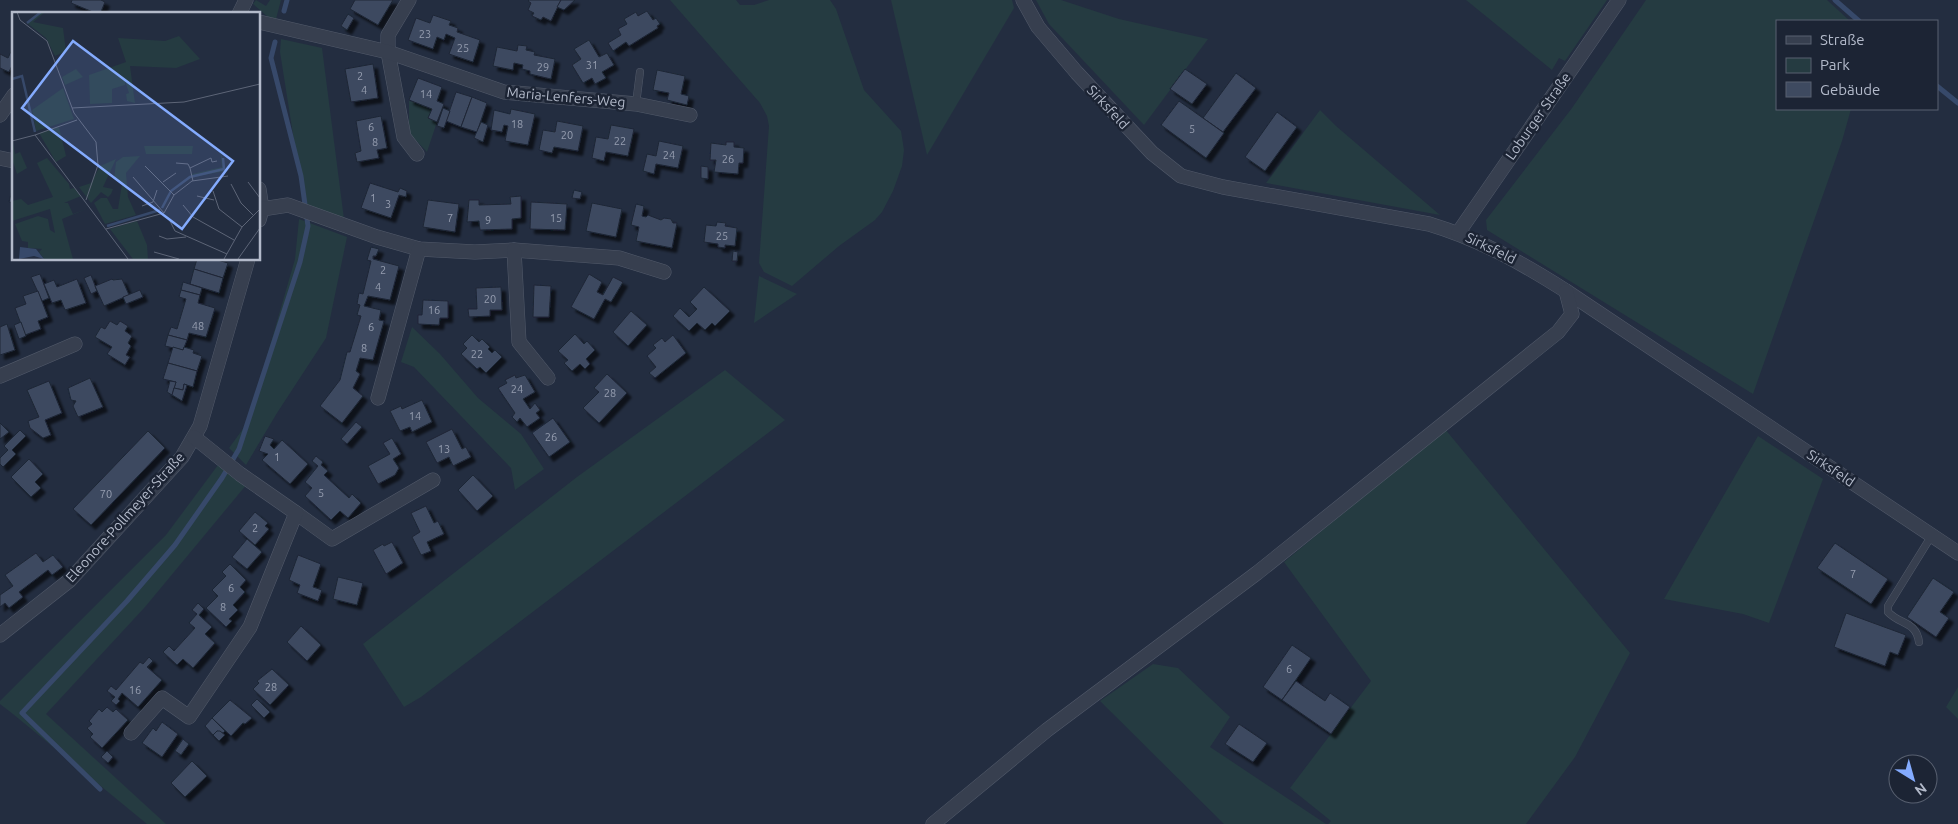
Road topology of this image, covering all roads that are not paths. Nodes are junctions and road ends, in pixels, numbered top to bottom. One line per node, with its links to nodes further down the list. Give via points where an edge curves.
1 (246, 0): 5 (street)
2 (409, 0): 7 (street, via 388,35)
3 (1023, 0): 15 (street, Sirksfeld, via 1038,27 1077,73 1152,153 1181,176 1223,188 1429,224)
4 (1619, 0): 15 (street, Loburger Straße)
5 (240, 12)
6 (260, 22): 7 (street, Maria-Lenfers-Weg)
7 (388, 52): 10 (street, Maria-Lenfers-Weg, via 504,92); 13 (street, via 404,137)
8 (640, 72): 10 (lane)
9 (12, 98): 11 (street)
10 (636, 104): 12 (street, Maria-Lenfers-Weg)
11 (0, 115)
12 (690, 115)
13 (418, 154)
14 (260, 215): 16 (street, via 288,205)
15 (1458, 233): 20 (street, Sirksfeld, via 1525,265)
16 (420, 249): 17 (street); 24 (street)
17 (514, 250): 19 (street, via 619,258); 23 (street, via 519,342)
18 (248, 260): 25 (street, Eleonore-Pollmeyer-Straße, via 200,426)
19 (664, 272)
20 (1566, 291): 28 (street, Sirksfeld); 33 (street, via 1572,314 1558,332 1256,574 1063,718)
21 (75, 344): 22 (street)
22 (0, 376)
23 (548, 378)
24 (378, 398)
25 (194, 437): 27 (street); 30 (street, Eleonore-Pollmeyer-Straße, via 182,457 70,580)
26 (433, 480): 27 (street, via 332,539)
27 (296, 513): 32 (street, via 250,627 189,717 162,698)
28 (1932, 535): 29 (street, Sirksfeld); 31 (lane, via 1888,606 1892,617 1913,627)
29 (1958, 553)
30 (0, 635)
31 (1919, 642)
32 (131, 733)
33 (933, 824)

